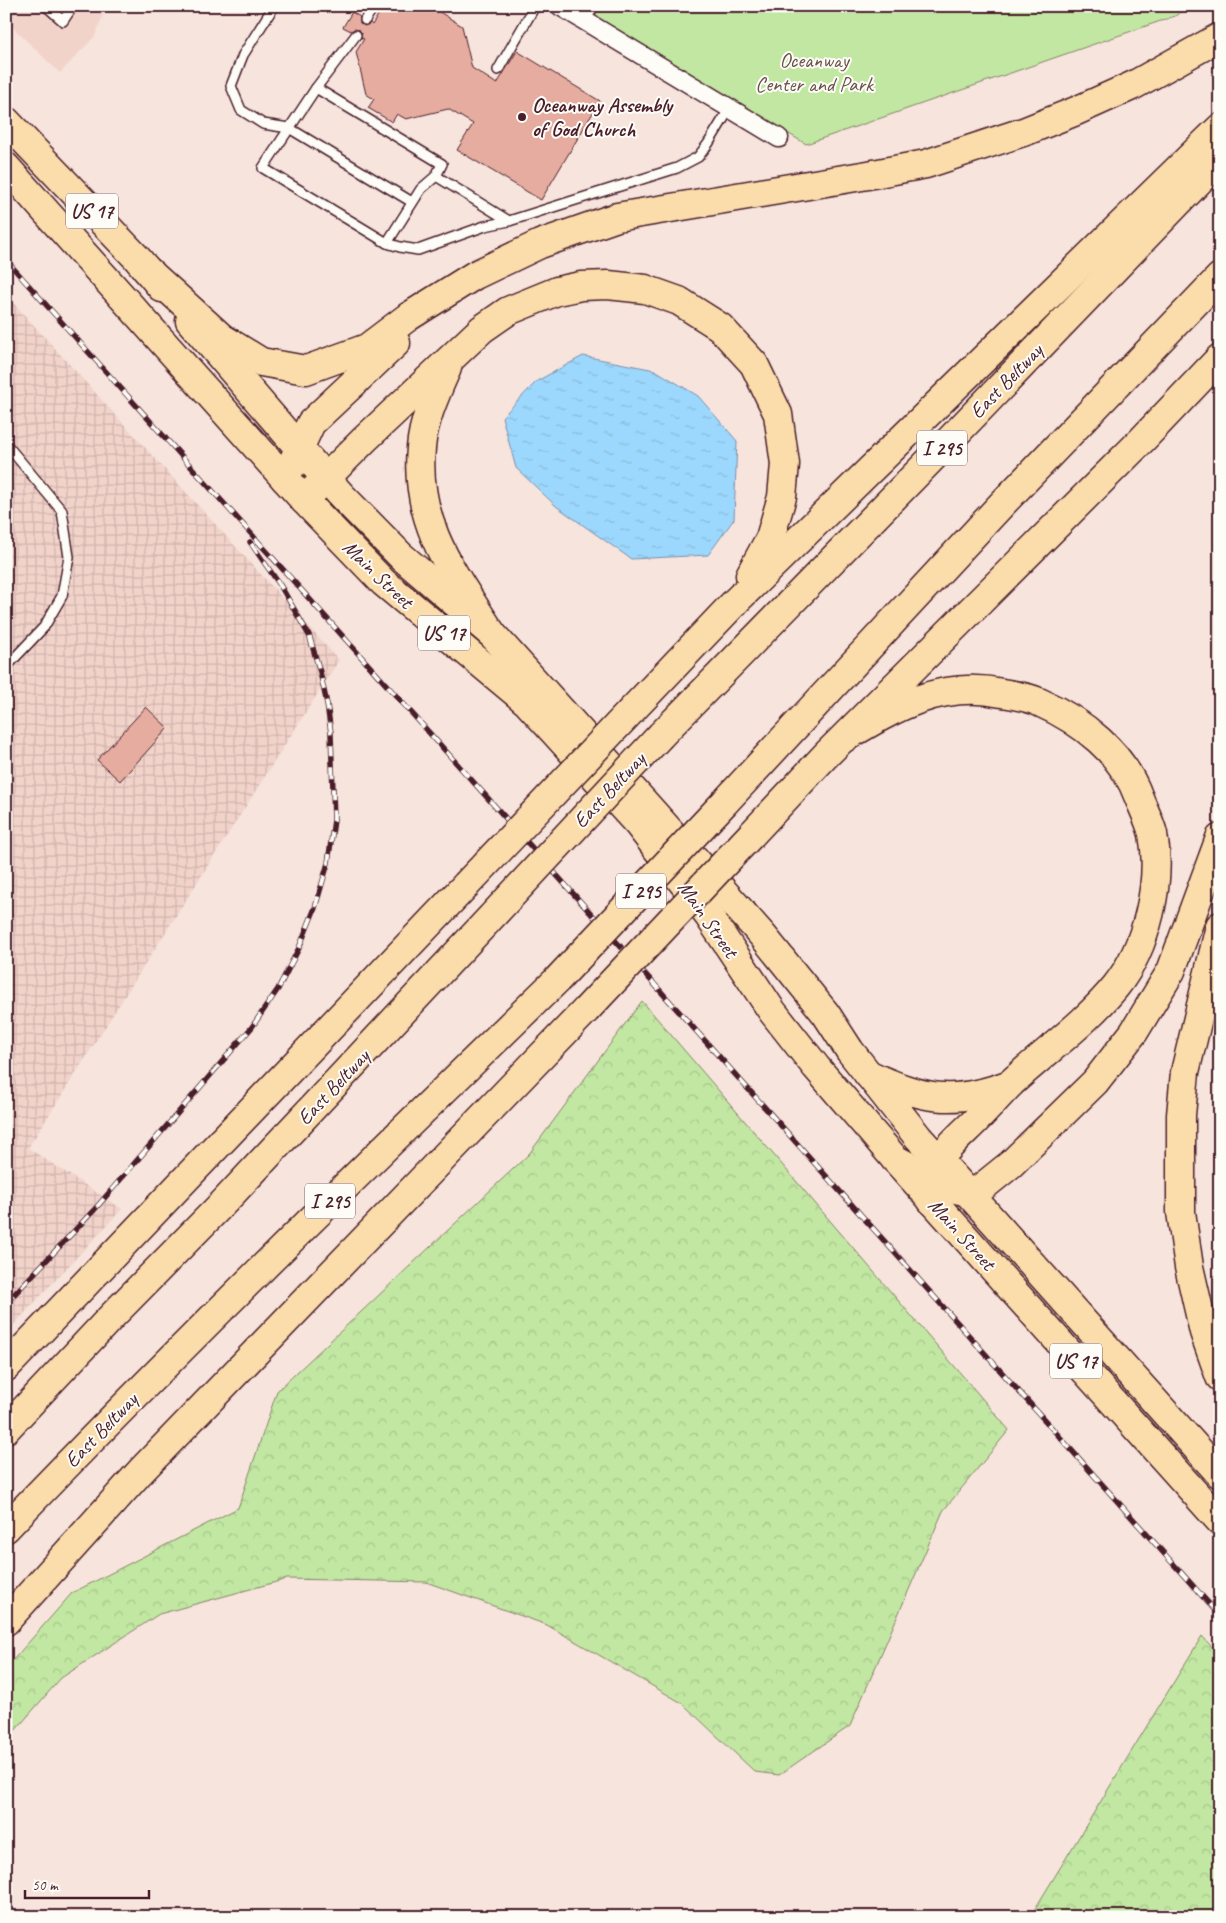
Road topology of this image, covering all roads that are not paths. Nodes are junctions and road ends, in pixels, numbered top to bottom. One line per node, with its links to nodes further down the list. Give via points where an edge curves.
1 (46, 6): 2 (lane, via 63,21)
2 (73, 6)
3 (274, 6): 15 (lane, via 243,55 230,86 241,110 263,124)
4 (374, 6): 8 (lane)
5 (535, 6): 11 (lane)
6 (560, 6): 7 (street)
7 (589, 13): 13 (street)
8 (365, 20)
9 (356, 34): 12 (lane)
10 (1220, 37): 25 (main road, via 1076,111 942,159 868,176 617,217 540,244)
11 (498, 70)
12 (316, 88): 15 (lane); 20 (lane, via 442,164)
13 (730, 108): 17 (street); 22 (lane, via 698,156 677,168)
14 (6, 121): 24 (main road, Main Street / US 17)
15 (289, 128): 21 (lane); 23 (lane, via 263,168)
16 (1220, 128): 34 (main road)
17 (779, 138)
18 (1220, 159): 47 (main road, East Beltway / I 295, bridge, via 661,735 226,1201 113,1314)
19 (6, 167): 32 (main road, Main Street / US 17)
20 (436, 176): 21 (lane); 22 (lane)
21 (412, 202): 23 (lane)
22 (509, 221): 23 (lane, via 485,226 418,250)
23 (387, 243)
24 (146, 270): 25 (main road, via 222,338 261,362 306,370 367,348 408,317); 30 (main road, Main Street / US 17)
25 (475, 275): 30 (main road, via 311,422)
26 (1220, 277): 46 (main road, East Beltway / I 295, bridge, via 1002,504 557,980)
27 (1220, 358): 37 (main road)
28 (450, 360): 31 (main road); 34 (main road, via 482,329 508,312 557,291 581,286 645,289 679,301 720,327 754,364 778,414 786,464 782,497 770,538); 35 (main road, via 427,420 421,448 424,509 436,541)
29 (6, 444): 36 (lane, via 62,511 69,557 62,596 44,628)
30 (299, 448): 31 (main road, Main Street / US 17); 32 (main road)
31 (326, 477): 33 (main road); 35 (main road, Main Street / US 17, via 400,556)
32 (285, 479): 33 (main road, Main Street / US 17)
33 (304, 500): 42 (main road, Main Street / US 17, via 382,582 527,702 638,824 708,915 772,1011 816,1067 895,1159)
34 (736, 600): 44 (main road, bridge)
35 (492, 634): 40 (main road, Main Street / US 17, via 763,936 826,1014)
36 (6, 667)
37 (844, 738): 41 (main road, via 919,698 959,690 999,692 1037,701 1078,722 1109,750 1135,786 1152,833 1156,868 1152,910 1136,952 1117,985 1091,1013); 52 (main road, bridge, via 147,1465)
38 (1220, 838): 43 (main road, via 1171,971 1134,1032 1095,1082 1011,1164 980,1189)
39 (1220, 926): 45 (main road, via 1185,1072 1181,1115 1181,1212 1204,1332)
40 (868, 1074): 41 (main road, via 929,1097 986,1093); 42 (main road, Main Street / US 17)
41 (1012, 1083): 42 (main road)
42 (935, 1181): 43 (main road); 49 (main road, Main Street / US 17)
43 (968, 1192): 48 (main road, Main Street / US 17)
44 (6, 1367)
45 (1220, 1377)
46 (105, 1424): 50 (main road, East Beltway / I 295); 51 (main road)
47 (6, 1429)
48 (1220, 1474)
49 (1220, 1521)
50 (6, 1528)
51 (6, 1542)
52 (6, 1621)

